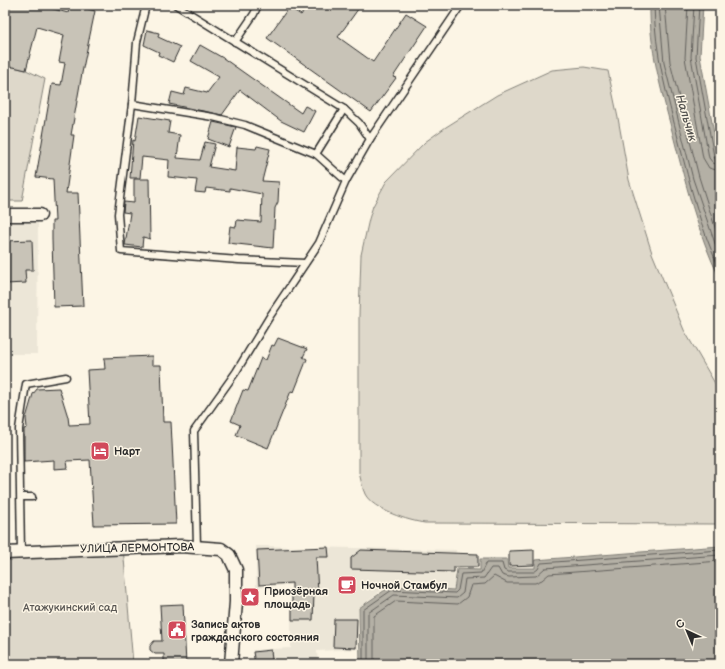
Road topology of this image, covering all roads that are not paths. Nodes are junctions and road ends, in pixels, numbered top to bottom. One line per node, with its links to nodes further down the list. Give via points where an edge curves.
1 (146, 5): 6 (lane, via 138,42)
2 (176, 5): 5 (lane)
3 (258, 5): 5 (lane)
4 (461, 5): 8 (lane)
5 (234, 42): 7 (lane)
6 (132, 104): 9 (lane, via 213,117 245,125); 13 (lane, via 118,214 122,250)
7 (344, 109): 8 (lane, via 359,123); 9 (lane)
8 (370, 139): 10 (lane)
9 (316, 154): 10 (lane)
10 (346, 181): 13 (lane, via 319,243)
11 (5, 215): 12 (street)
12 (40, 215)
13 (305, 263): 17 (lane, via 236,372 194,431)
14 (66, 377): 15 (lane, via 26,384 19,429)
15 (21, 497): 16 (lane); 19 (lane)
16 (32, 497)
17 (197, 546): 19 (street, УЛИЦА ЛЕРМОНТОВА); 20 (street, УЛИЦА ЛЕРМОНТОВА, via 221,549 229,556 236,570 236,602)
18 (5, 552): 19 (street, УЛИЦА ЛЕРМОНТОВА)
19 (21, 552)
20 (230, 664)

